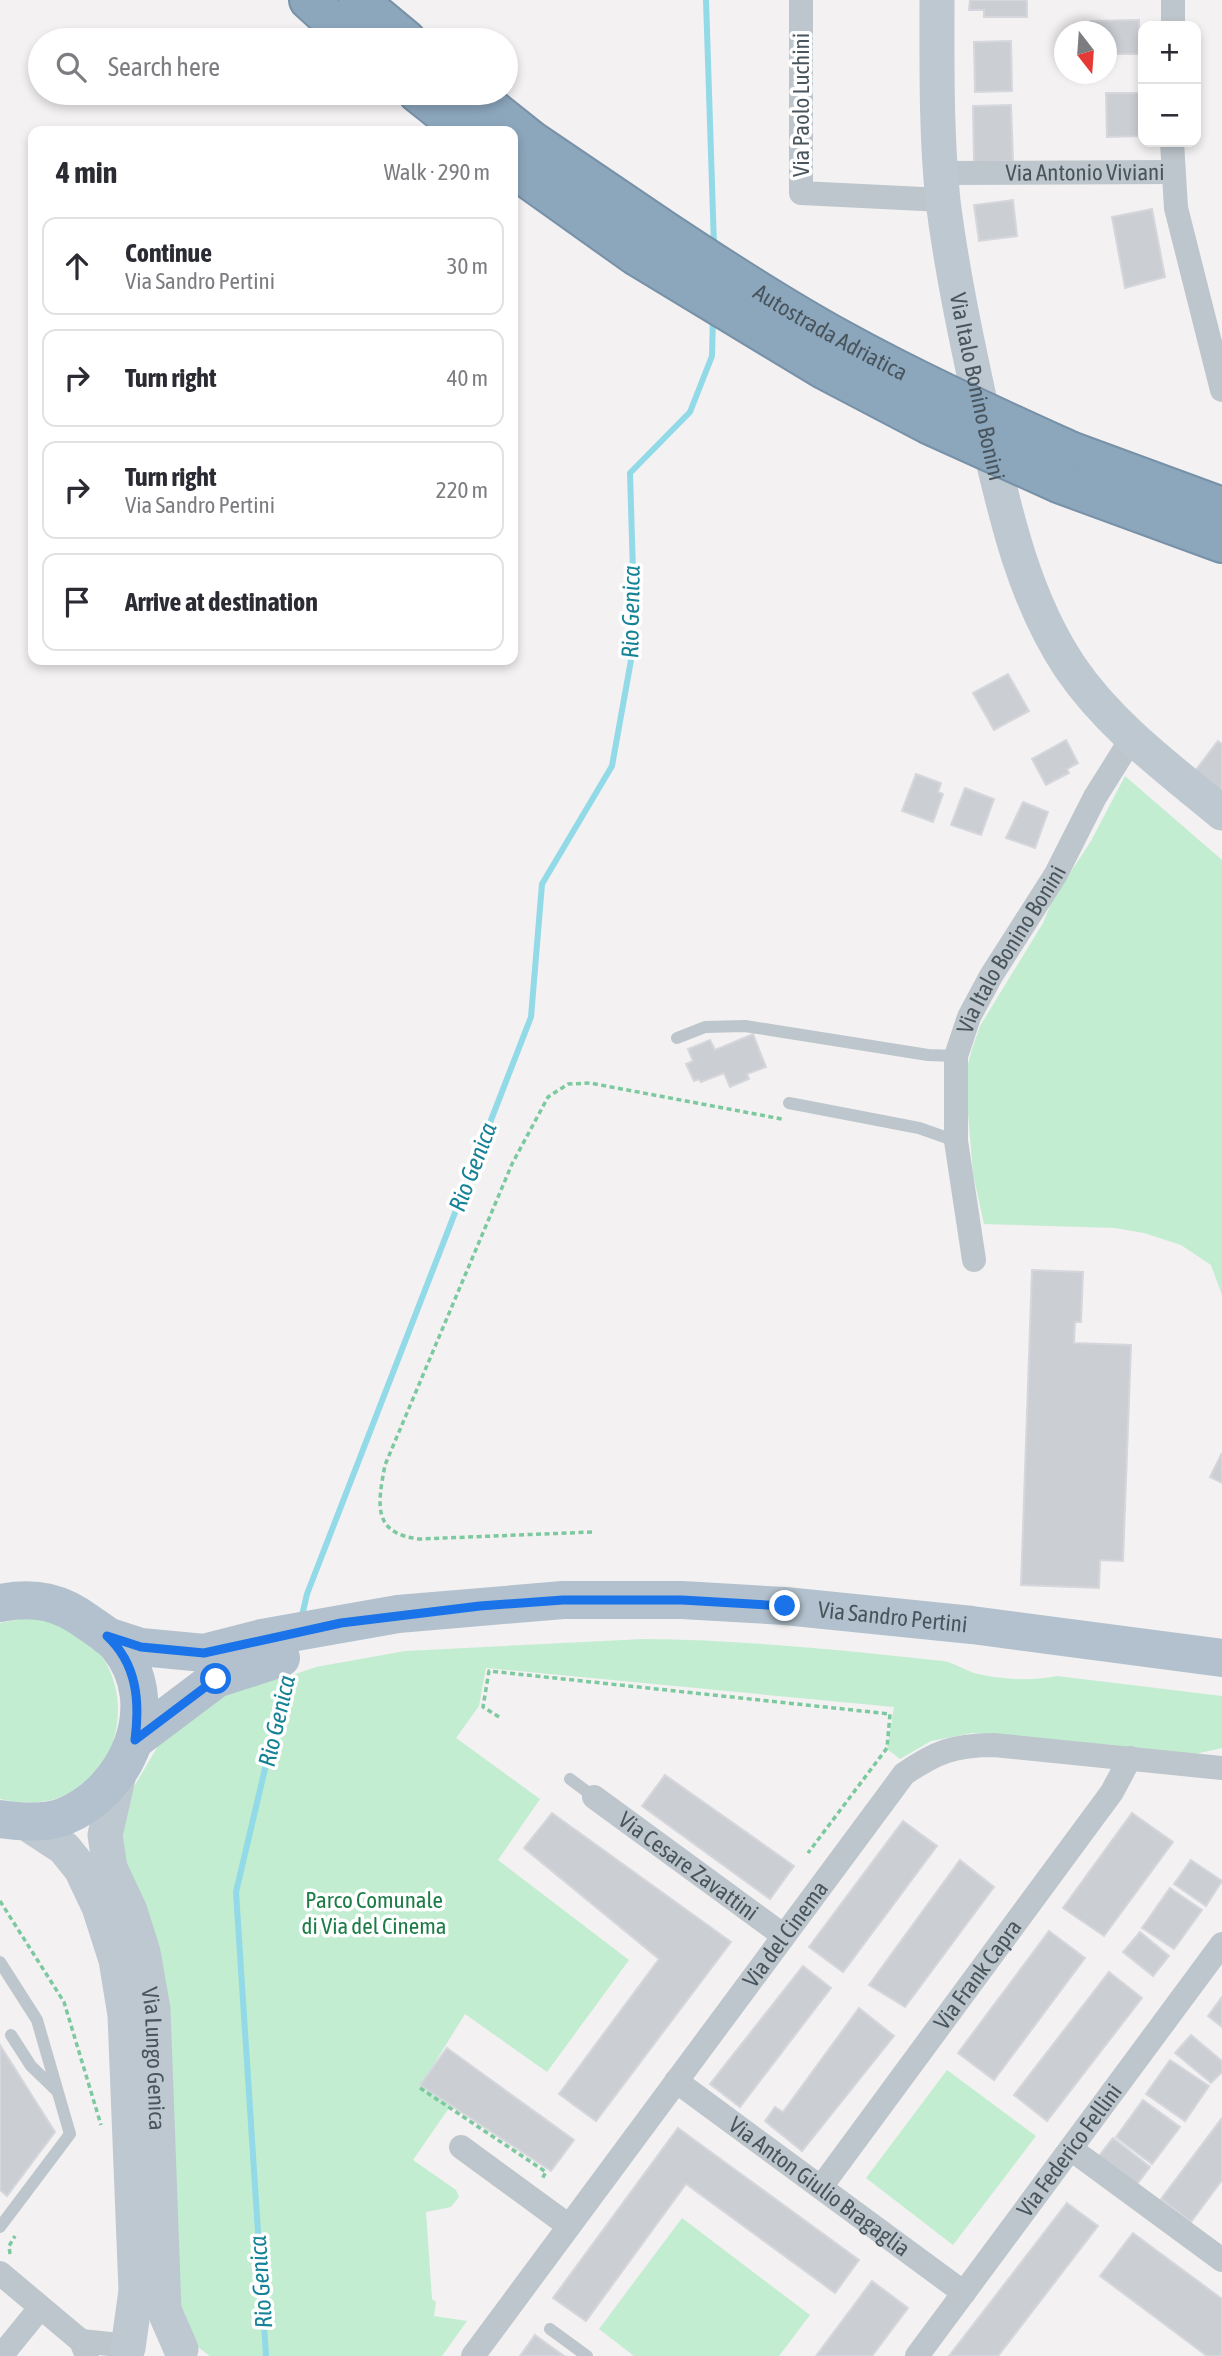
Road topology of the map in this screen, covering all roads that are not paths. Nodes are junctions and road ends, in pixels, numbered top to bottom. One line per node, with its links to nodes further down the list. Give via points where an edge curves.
1 (309, 0): 7 (highway)
2 (358, 0): 8 (highway)
3 (801, 0): 17 (street, Via Paolo Luchini, via 801,193)
4 (937, 0): 17 (street, Via Italo Bonino Bonini)
5 (1173, 0): 6 (street)
6 (1173, 21)
7 (340, 28)
8 (392, 28)
9 (433, 105): 11 (highway)
10 (487, 105): 12 (highway, Autostrada Adriatica)
11 (460, 126)
12 (514, 126)
13 (518, 129): 18 (highway, Autostrada Adriatica)
14 (1172, 147): 16 (street)
15 (518, 172): 18 (highway, Autostrada Adriatica)
16 (1171, 172): 17 (street, Via Antonio Viviani); 19 (street, Via Antonio Viviani)
17 (942, 187): 23 (street, Via Italo Bonino Bonini, via 958,306 1019,557 1045,622 1069,665)
18 (646, 240): 20 (highway, Autostrada Adriatica, bridge, via 729,315 836,376 928,424)
19 (1222, 390)
20 (1066, 468): 21 (highway, Autostrada Adriatica); 22 (highway, Autostrada Adriatica)
21 (1222, 507)
22 (1222, 543)
23 (1132, 738): 24 (street, Via Italo Bonino Bonini); 26 (street, Via Italo Bonino Bonini, via 1095,797 1056,874 991,976 969,1017)
24 (1222, 813)
25 (677, 1038): 26 (lane, Via Italo Bonino Bonini, via 705,1027 745,1026)
26 (956, 1056): 28 (street, Via Italo Bonino Bonini)
27 (789, 1103): 28 (lane, via 919,1128)
28 (956, 1141): 29 (street, Via Italo Bonino Bonini)
29 (974, 1260)
30 (0, 1603): 31 (main road, via 35,1600 68,1607)
31 (107, 1636): 33 (main road, Via Sandro Pertini, via 141,1647 204,1653); 36 (main road, via 119,1647 134,1676 139,1708)
32 (335, 1636): 33 (main road, Via Sandro Pertini); 34 (main road, Via Sandro Pertini, via 480,1606 563,1600 682,1600 972,1625); 35 (main road, Via Sandro Pertini, via 550,1623 669,1622 783,1628)
33 (264, 1650): 36 (main road, Via Sandro Pertini, via 216,1679)
34 (1222, 1658)
35 (1222, 1680)
36 (127, 1757): 41 (main road, Via Sandro Pertini, via 94,1800 62,1818); 60 (street, Via Lungo Genica, via 105,1835 110,1868 143,1951 153,2009 164,2310)
37 (1130, 1758): 38 (street, Via del Cinema); 42 (street, Via del Cinema, via 994,1745 964,1745 934,1754 904,1774); 50 (street, Via Frank Capra, via 1112,1792)
38 (1222, 1768)
39 (570, 1779): 40 (lane)
40 (594, 1797): 42 (street, Via Cesare Zavattini)
41 (13, 1821): 59 (street, Via Lungo Genica, via 64,1848 81,1870 116,1960 125,2015 136,2291)
42 (784, 1936): 46 (street, Via del Cinema)
43 (1222, 1944): 49 (street, Via Federico Fellini)
44 (0, 1962): 47 (lane, via 37,2020)
45 (11, 2035): 47 (lane, via 31,2067)
46 (676, 2081): 50 (street, Via Anton Giulio Bragaglia); 51 (street, Via del Cinema)
47 (57, 2091): 52 (lane, via 70,2134)
48 (461, 2147): 51 (street)
49 (1071, 2149): 53 (street); 55 (street, Via Federico Fellini)
50 (821, 2187): 55 (street, Via Anton Giulio Bragaglia)
51 (569, 2226): 62 (street, Via del Cinema)
52 (0, 2227)
53 (1219, 2252)
54 (8, 2267): 56 (street)
55 (964, 2293): 64 (street, Via Federico Fellini)
56 (40, 2308): 58 (street); 61 (street)
57 (550, 2329): 63 (lane)
58 (84, 2349): 59 (street, via 110,2344)
59 (123, 2352): 60 (street, Via Lungo Genica, via 152,2343)
60 (186, 2353)
61 (1, 2356)
62 (473, 2356)
63 (587, 2356)
64 (917, 2356)

